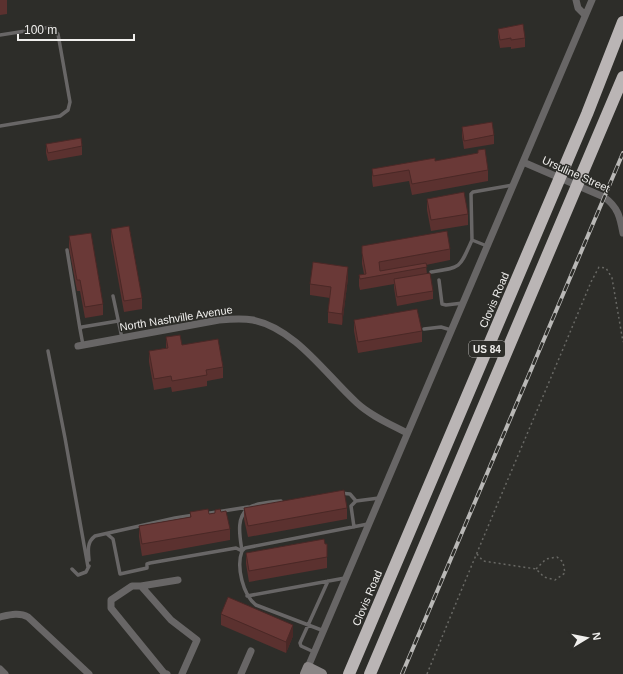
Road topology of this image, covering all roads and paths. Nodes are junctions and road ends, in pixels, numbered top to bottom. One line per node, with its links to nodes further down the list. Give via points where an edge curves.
1 (576, 0): 3 (street, via 578,8)
2 (592, 0): 3 (street)
3 (585, 15): 8 (street)
4 (623, 22): 9 (highway, Clovis Road / US 84)
5 (0, 35): 7 (lane, via 51,27 58,34 70,102 68,110 60,116)
6 (623, 77): 11 (highway, US 84)
7 (0, 126)
8 (523, 162): 9 (street, Ursuline Street); 10 (street)
9 (560, 178): 11 (street, Ursuline Street); 60 (highway, Clovis Road / US 84)
10 (514, 184): 13 (lane, via 471,193); 14 (street)
11 (576, 185): 12 (street, Ursuline Street, via 612,202 617,210); 61 (highway, US 84)
12 (623, 233)
13 (472, 240): 14 (lane); 16 (lane, via 459,266)
14 (487, 246): 19 (street)
15 (67, 250): 21 (lane)
16 (431, 272)
17 (439, 280): 19 (lane, via 442,304)
18 (114, 296): 20 (lane)
19 (463, 303): 23 (street)
20 (118, 321): 21 (lane); 24 (lane)
21 (80, 329): 26 (lane)
22 (424, 329): 23 (lane, via 441,327)
23 (451, 330): 28 (street)
24 (122, 338): 26 (street, North Nashville Avenue); 28 (street, North Nashville Avenue, via 219,320 252,320 262,323 288,335 300,345 358,404)
25 (623, 342): 38 (path, via 612,278 606,268 600,267 591,282)
26 (80, 345)
27 (48, 351): 39 (lane)
28 (407, 433): 30 (street)
29 (337, 493): 32 (lane, via 350,494)
30 (380, 498): 32 (lane); 34 (street)
31 (289, 500): 33 (lane)
32 (356, 501): 35 (lane, via 351,506)
33 (249, 507): 36 (lane, via 175,518); 37 (lane, via 239,523)
34 (369, 524): 35 (lane); 42 (street)
35 (354, 527): 37 (lane, via 245,548)
36 (107, 534): 37 (lane, via 113,539 120,574 147,568 147,564 150,563 236,548); 39 (lane, via 95,536 90,540)
37 (242, 551): 46 (lane, via 241,569)
38 (477, 554): 41 (path, via 482,561); 62 (path)
39 (88, 567): 40 (lane, via 86,572 78,575)
40 (72, 569)
41 (536, 569): 41 (path, via 544,577 555,580 565,573 563,562 557,557 546,559)
42 (346, 578): 44 (lane); 49 (street)
43 (178, 580): 45 (street)
44 (328, 581): 46 (lane); 48 (lane)
45 (142, 586): 56 (street, via 132,586 111,600 111,608); 57 (street, via 171,620 196,640)
46 (247, 596): 48 (lane, via 256,605)
47 (0, 617): 55 (street, via 19,614 28,617)
48 (309, 625): 49 (lane); 51 (lane, via 300,645)
49 (324, 631): 51 (street)
50 (251, 651): 58 (street)
51 (314, 652): 53 (street)
52 (0, 669): 54 (street)
53 (306, 671): 59 (street)
54 (5, 674)
55 (89, 674)
56 (167, 674)
57 (182, 674)
58 (241, 674)
59 (322, 674)
60 (349, 674)
61 (370, 674)
62 (427, 674)

